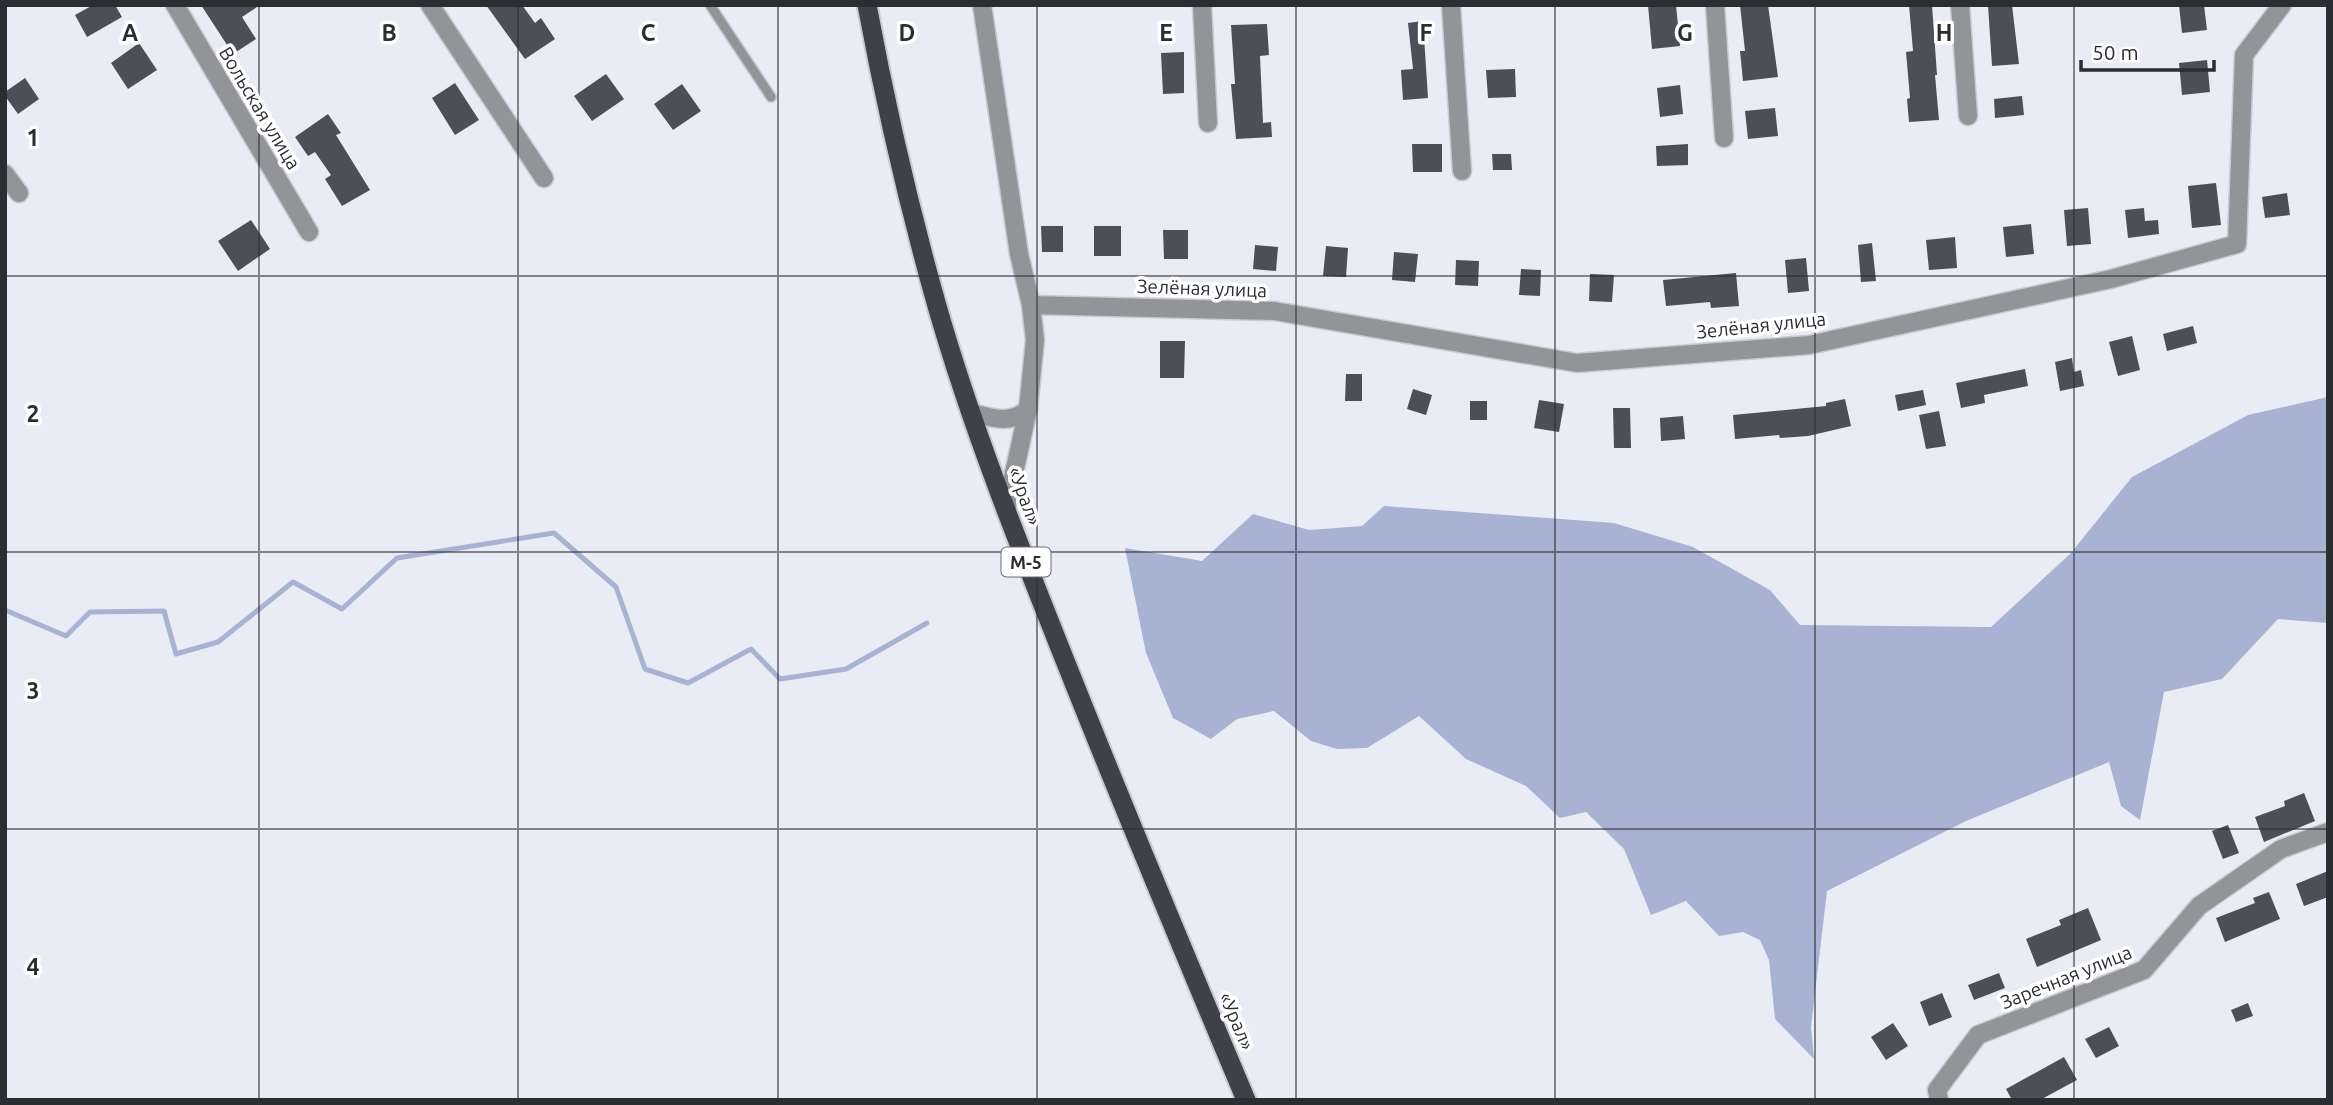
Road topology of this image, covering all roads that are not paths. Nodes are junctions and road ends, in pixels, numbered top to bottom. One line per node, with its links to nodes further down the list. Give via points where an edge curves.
1 (175, 5): 19 (street, Вольская улица)
2 (430, 5): 17 (street)
3 (709, 5): 11 (lane)
4 (867, 5): 22 (highway, «Урал» / М-5, via 912,211)
5 (982, 5): 20 (street, via 1019,254)
6 (1202, 5): 13 (street)
7 (1451, 5): 15 (street)
8 (1715, 5): 14 (street)
9 (1960, 5): 12 (street)
10 (2281, 5): 20 (street, Зелёная улица, via 2244,55 2237,244 2111,279 1809,345 1577,363 1274,311)
11 (771, 97)
12 (1968, 116)
13 (1208, 123)
14 (1724, 138)
15 (1462, 171)
16 (5, 174): 18 (street)
17 (544, 178)
18 (19, 193)
19 (309, 232)
20 (1031, 304): 21 (street, via 1035,340)
21 (1028, 409): 22 (street, via 1010,419); 23 (street)
22 (972, 413): 23 (highway, «Урал» / М-5)
23 (1006, 510): 25 (highway, «Урал» / М-5)
24 (2328, 832): 26 (street, Заречная улица, via 2281,849 2199,906 2144,970 1978,1035 1937,1090)
25 (1245, 1100)
26 (1939, 1100)

